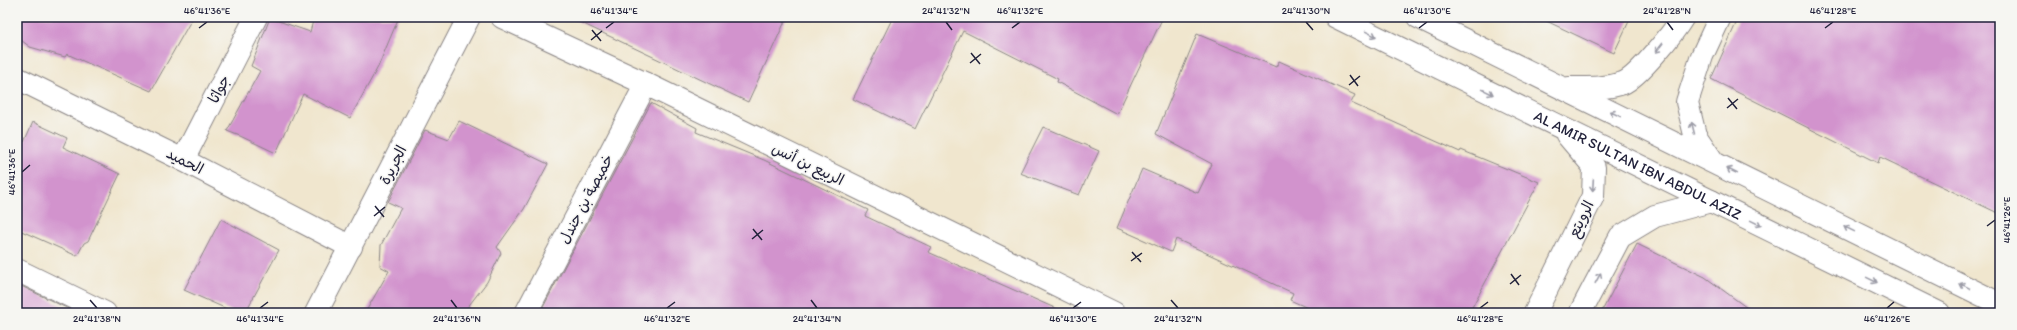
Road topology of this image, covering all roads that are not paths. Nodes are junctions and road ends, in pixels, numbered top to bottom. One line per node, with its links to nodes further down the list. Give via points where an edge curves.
1 (256, 17): 12 (street, جواثا)
2 (470, 17): 15 (street, الجريرة)
3 (502, 17): 9 (street, الربيع بن أنس)
4 (1336, 17): 11 (street, AL AMIR SULTAN IBN ABDUL AZIZ, one-way to 11)
5 (1418, 17): 10 (street)
6 (1683, 17): 10 (street, one-way to 10, via 1649,61 1625,82 1596,89)
7 (1720, 17): 13 (street, one-way to 7, via 1695,135 1686,102 1702,56)
8 (17, 78): 12 (street, الحميد)
9 (646, 84): 20 (street, خميصة بن جندل); 21 (street, الربيع بن أنس)
10 (1560, 87): 13 (street, one-way to 10)
11 (1563, 129): 14 (street, AL AMIR SULTAN IBN ABDUL AZIZ); 22 (street, الرويتع, one-way to 22, via 1594,167 1593,196)
12 (183, 160): 15 (street, الحميد)
13 (1713, 162): 17 (street, one-way to 13)
14 (1710, 201): 23 (street, one-way to 14, via 1620,237 1655,216); 24 (street, AL AMIR SULTAN IBN ABDUL AZIZ, one-way to 24)
15 (351, 247): 19 (street, الجريرة)
16 (17, 270): 18 (street)
17 (2000, 304)
18 (105, 313)
19 (316, 313)
20 (526, 313)
21 (1114, 313)
22 (1535, 313)
23 (1580, 313)
24 (1940, 313)

